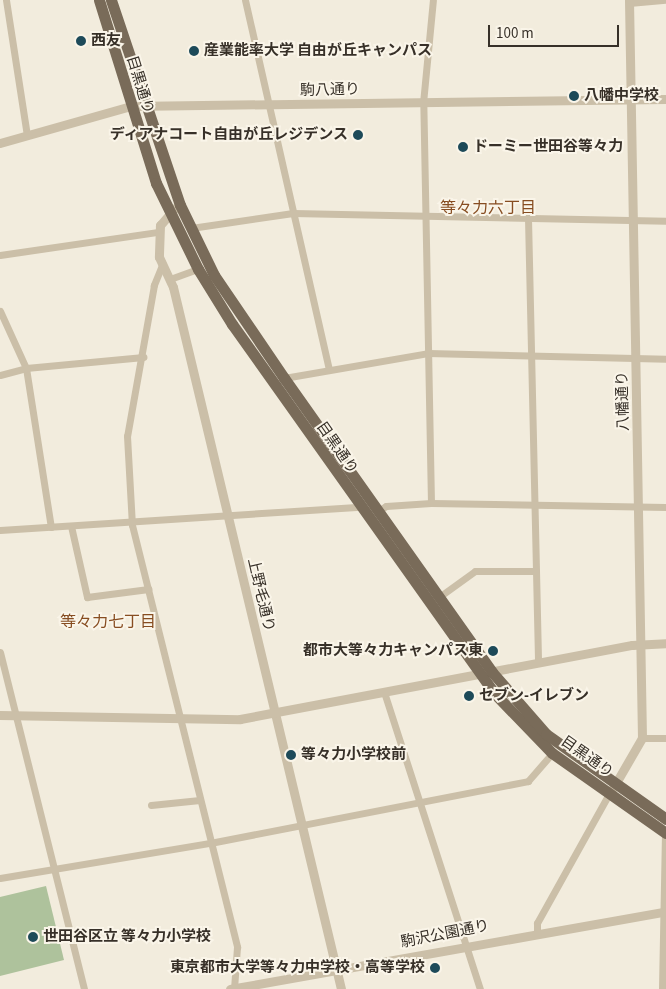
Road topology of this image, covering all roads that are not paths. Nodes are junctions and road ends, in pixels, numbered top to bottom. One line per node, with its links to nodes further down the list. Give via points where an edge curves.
1 (6, 0): 14 (street)
2 (99, 0): 12 (main road, 目黒通り)
3 (112, 0): 13 (main road, 目黒通り)
4 (245, 0): 11 (street)
5 (433, 0): 10 (street)
6 (666, 0): 7 (street)
7 (629, 1): 9 (street, 八幡通り)
8 (666, 99): 9 (street, 駒八通り)
9 (631, 100): 10 (street, 駒八通り); 21 (street, 八幡通り)
10 (423, 103): 11 (street, 駒八通り); 19 (street)
11 (269, 104): 13 (street, 駒八通り); 18 (street)
12 (131, 106): 13 (street, 駒八通り); 14 (street, 駒八通り); 17 (main road, 目黒通り)
13 (143, 106): 16 (main road, 目黒通り)
14 (27, 135): 15 (street, 駒八通り)
15 (0, 143)
16 (180, 205): 17 (street); 23 (main road, 目黒通り)
17 (170, 212): 24 (street); 27 (main road, 目黒通り)
18 (293, 213): 19 (street); 23 (street); 36 (street)
19 (425, 216): 20 (street); 30 (street)
20 (528, 218): 21 (street); 31 (street)
21 (633, 220): 22 (street); 33 (street, 八幡通り)
22 (666, 221)
23 (191, 228): 38 (main road, 目黒通り, via 214,275)
24 (158, 232): 25 (street); 26 (street, 上野毛通り)
25 (0, 255)
26 (162, 265): 28 (street, 上野毛通り); 32 (street, via 154,285)
27 (198, 269): 28 (street); 42 (main road, 目黒通り)
28 (170, 279): 45 (street, 上野毛通り)
29 (0, 312): 35 (street)
30 (428, 353): 31 (street); 36 (street); 39 (street)
31 (531, 356): 33 (street); 40 (street)
32 (143, 357): 35 (street); 46 (street, via 127,436)
33 (636, 358): 34 (street); 41 (street, 八幡通り)
34 (666, 359)
35 (26, 368): 37 (street); 48 (street)
36 (329, 370): 38 (street)
37 (0, 375)
38 (284, 378): 44 (main road, 目黒通り)
39 (431, 503): 40 (street); 44 (street, via 386,506)
40 (534, 504): 41 (street); 50 (street)
41 (639, 506): 43 (street); 54 (street, 八幡通り)
42 (360, 507): 45 (street); 58 (main road, 目黒通り)
43 (666, 507)
44 (378, 511): 52 (main road, 目黒通り)
45 (229, 517): 46 (street); 60 (street, 上野毛通り)
46 (132, 525): 47 (street); 51 (street)
47 (71, 526): 48 (street); 51 (street, via 87,597)
48 (51, 527): 49 (street)
49 (0, 530)
50 (536, 571): 52 (street, via 475,571); 56 (street)
51 (148, 589): 63 (street)
52 (439, 597): 57 (main road, 目黒通り)
53 (666, 643): 54 (street)
54 (641, 644): 56 (street); 64 (street, 八幡通り)
55 (0, 652): 62 (street)
56 (538, 663): 57 (street)
57 (492, 672): 58 (street); 67 (main road, 目黒通り, via 546,734)
58 (478, 674): 59 (street); 66 (main road, 目黒通り)
59 (384, 692): 60 (street); 69 (street)
60 (274, 713): 63 (street, via 224,720); 72 (street, 上野毛通り)
61 (0, 715): 62 (street)
62 (16, 715): 63 (street); 75 (street)
63 (179, 719): 68 (street)
64 (642, 738): 65 (street); 67 (street)
65 (666, 738)
66 (552, 753): 67 (main road, 目黒通り); 69 (street, via 528,781)
67 (613, 787): 71 (main road, 目黒通り); 73 (main road, 目黒通り); 78 (street, via 537,923)
68 (200, 800): 70 (street); 74 (street)
69 (421, 802): 72 (street); 79 (street)
70 (150, 806)
71 (666, 819)
72 (301, 825): 74 (street); 80 (street, 上野毛通り)
73 (665, 832): 77 (street)
74 (210, 843): 75 (street); 82 (street, via 237,947)
75 (54, 869): 76 (street); 81 (street)
76 (0, 878)
77 (664, 912): 78 (street, 駒沢公園通り); 85 (street)
78 (537, 932): 79 (street, 駒沢公園通り)
79 (468, 944): 80 (street, 駒沢公園通り); 84 (street)
80 (336, 969): 82 (street, 駒沢公園通り); 83 (street, 上野毛通り)
81 (84, 989)
82 (233, 989)
83 (341, 989)
84 (480, 989)
85 (662, 989)

